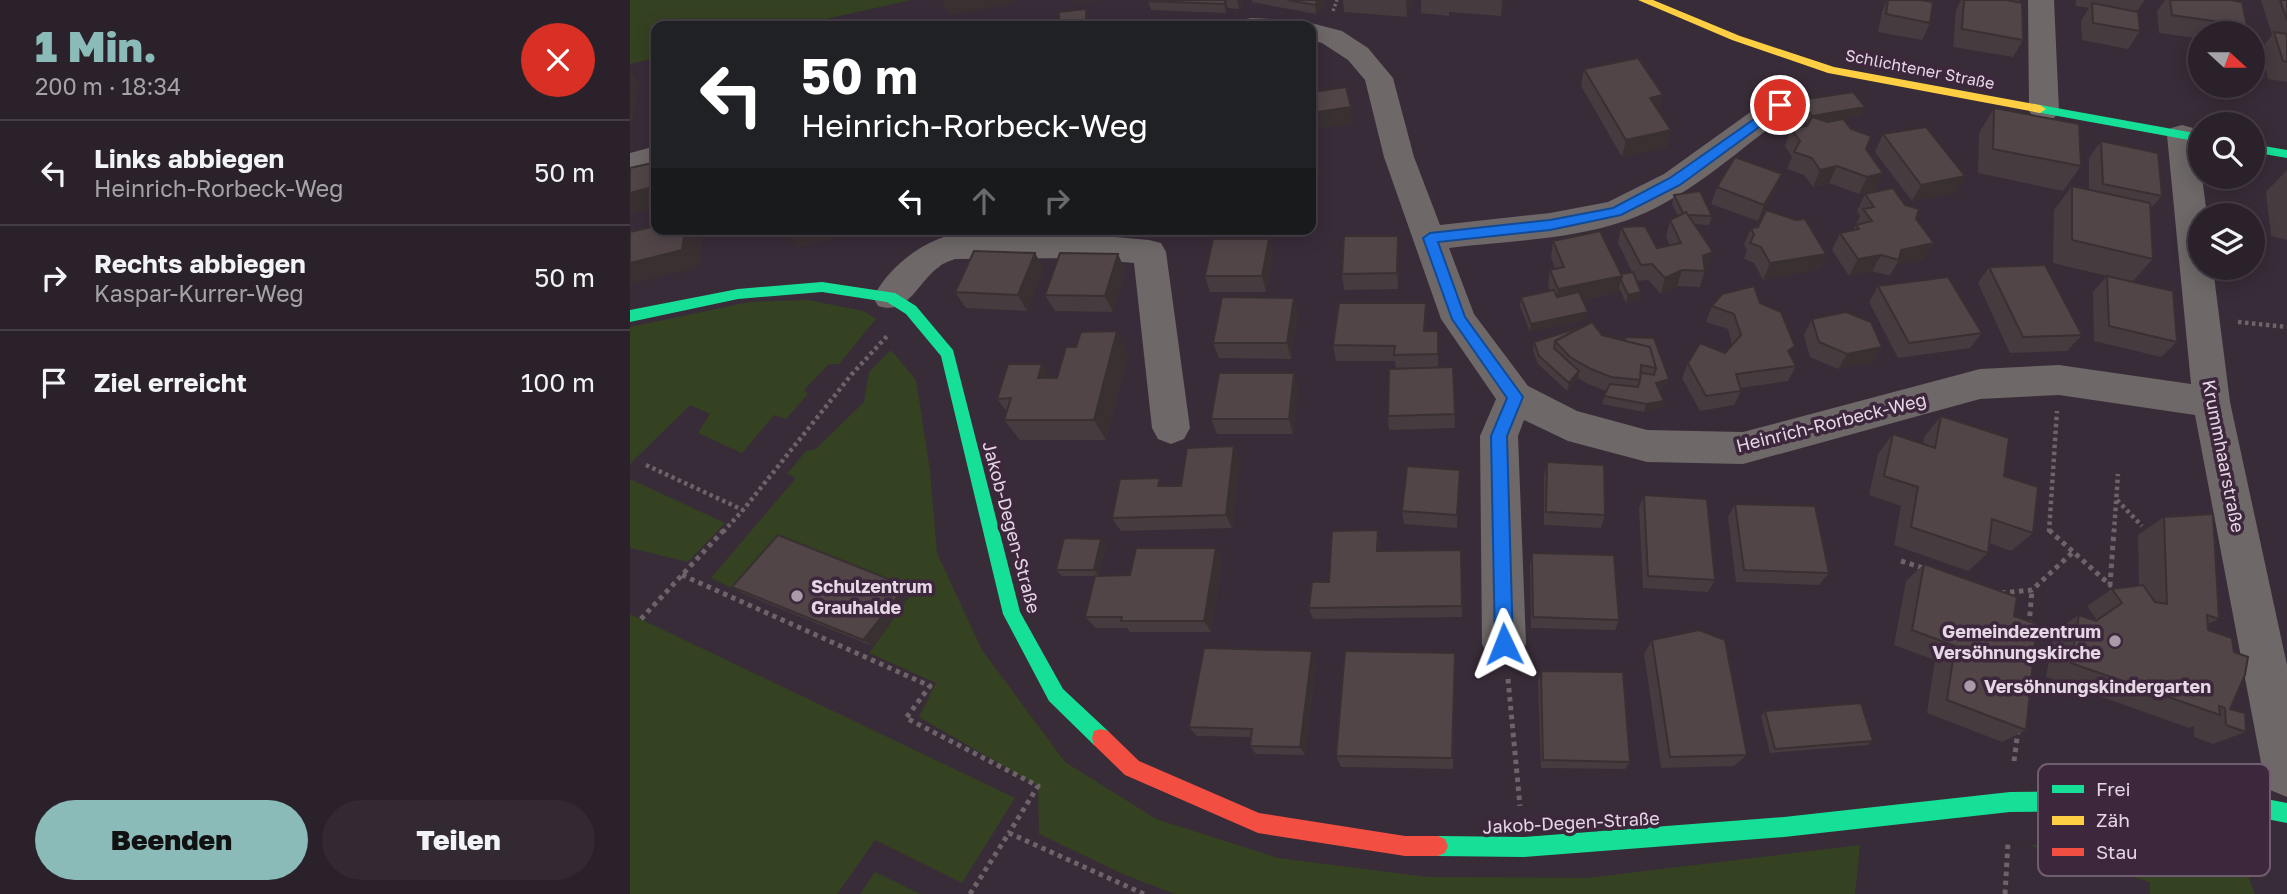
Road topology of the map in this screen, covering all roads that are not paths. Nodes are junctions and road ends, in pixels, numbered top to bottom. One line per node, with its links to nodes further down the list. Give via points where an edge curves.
1 (1643, 0): 5 (street, Schlichtener Straße, via 1685,20 1832,70)
2 (2041, 0): 5 (street)
3 (1316, 32): 12 (street, Heinrich-Rorbeck-Weg, via 1359,54 1379,78 1399,157)
4 (1780, 105): 12 (street, via 1675,181 1616,212 1550,225)
5 (2044, 111): 6 (street, Schlichtener Straße)
6 (2188, 136)
7 (2265, 150): 8 (street)
8 (2287, 154)
9 (651, 158): 10 (street)
10 (630, 164)
11 (2194, 189): 16 (street, Krummhaarstraße)
12 (1430, 238): 15 (street, Heinrich-Rorbeck-Weg, via 1459,319)
13 (901, 304): 14 (street, via 822,287 738,294); 17 (street, via 927,258 950,247 1080,246 1149,252); 20 (street, Jakob-Degen-Straße, via 948,354 1012,614 1056,695 1132,768 1258,823 1405,846 1524,847)
14 (630, 316)
15 (1516, 397): 16 (street, Heinrich-Rorbeck-Weg, via 1568,425 1647,446 1743,448 1980,384 2059,380); 18 (street, via 1499,436)
16 (2211, 402): 19 (street, Krummhaarstraße)
17 (1171, 428)
18 (1504, 644)
19 (2287, 773)
20 (2038, 802)

